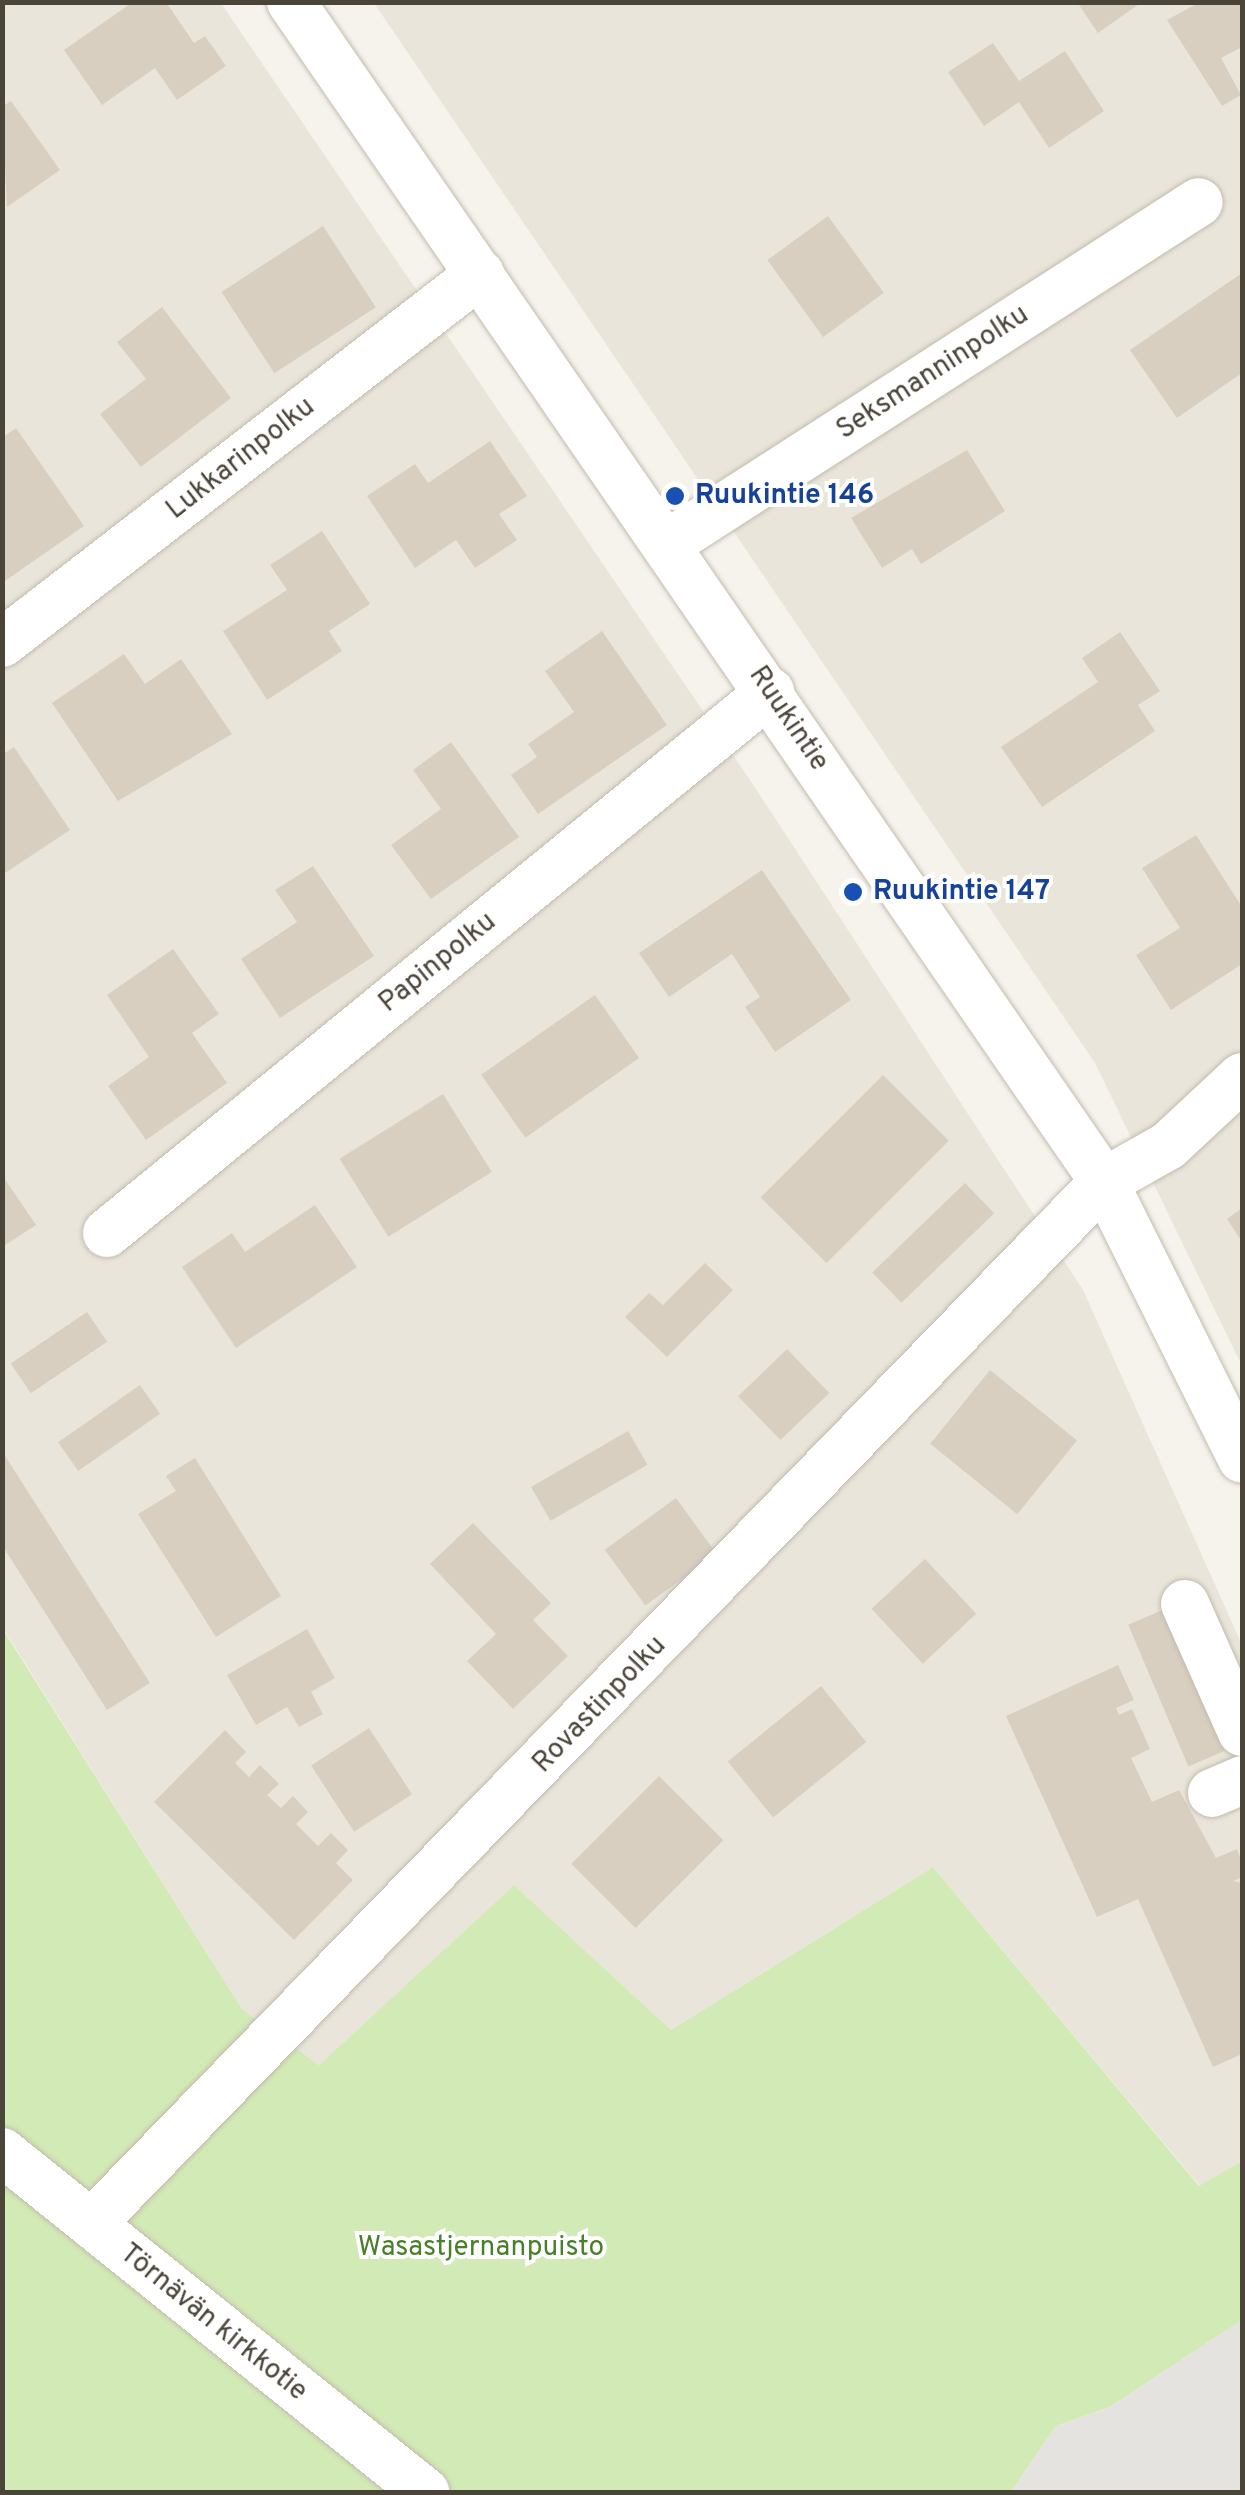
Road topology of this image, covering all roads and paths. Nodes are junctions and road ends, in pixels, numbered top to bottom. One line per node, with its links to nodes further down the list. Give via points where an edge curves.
1 (292, 2): 3 (street, Ruukintie)
2 (1199, 202): 4 (street, Seksmanninpolku)
3 (480, 274): 4 (street, Ruukintie); 5 (street, Lukkarinpolku)
4 (666, 544): 6 (street, Ruukintie)
5 (2, 643)
6 (770, 692): 8 (street, Ruukintie); 9 (street, Papinpolku)
7 (1242, 1077): 8 (street, Rovastinpolku, via 1168,1146)
8 (1104, 1182): 10 (street, Ruukintie); 14 (street, Rovastinpolku)
9 (107, 1233)
10 (1242, 1459)
11 (1184, 1604): 12 (street)
12 (1242, 1732)
13 (2, 2152): 14 (street, Törnävän kirkkotie)
14 (91, 2224): 15 (street, Törnävän kirkkotie)
15 (425, 2492)

